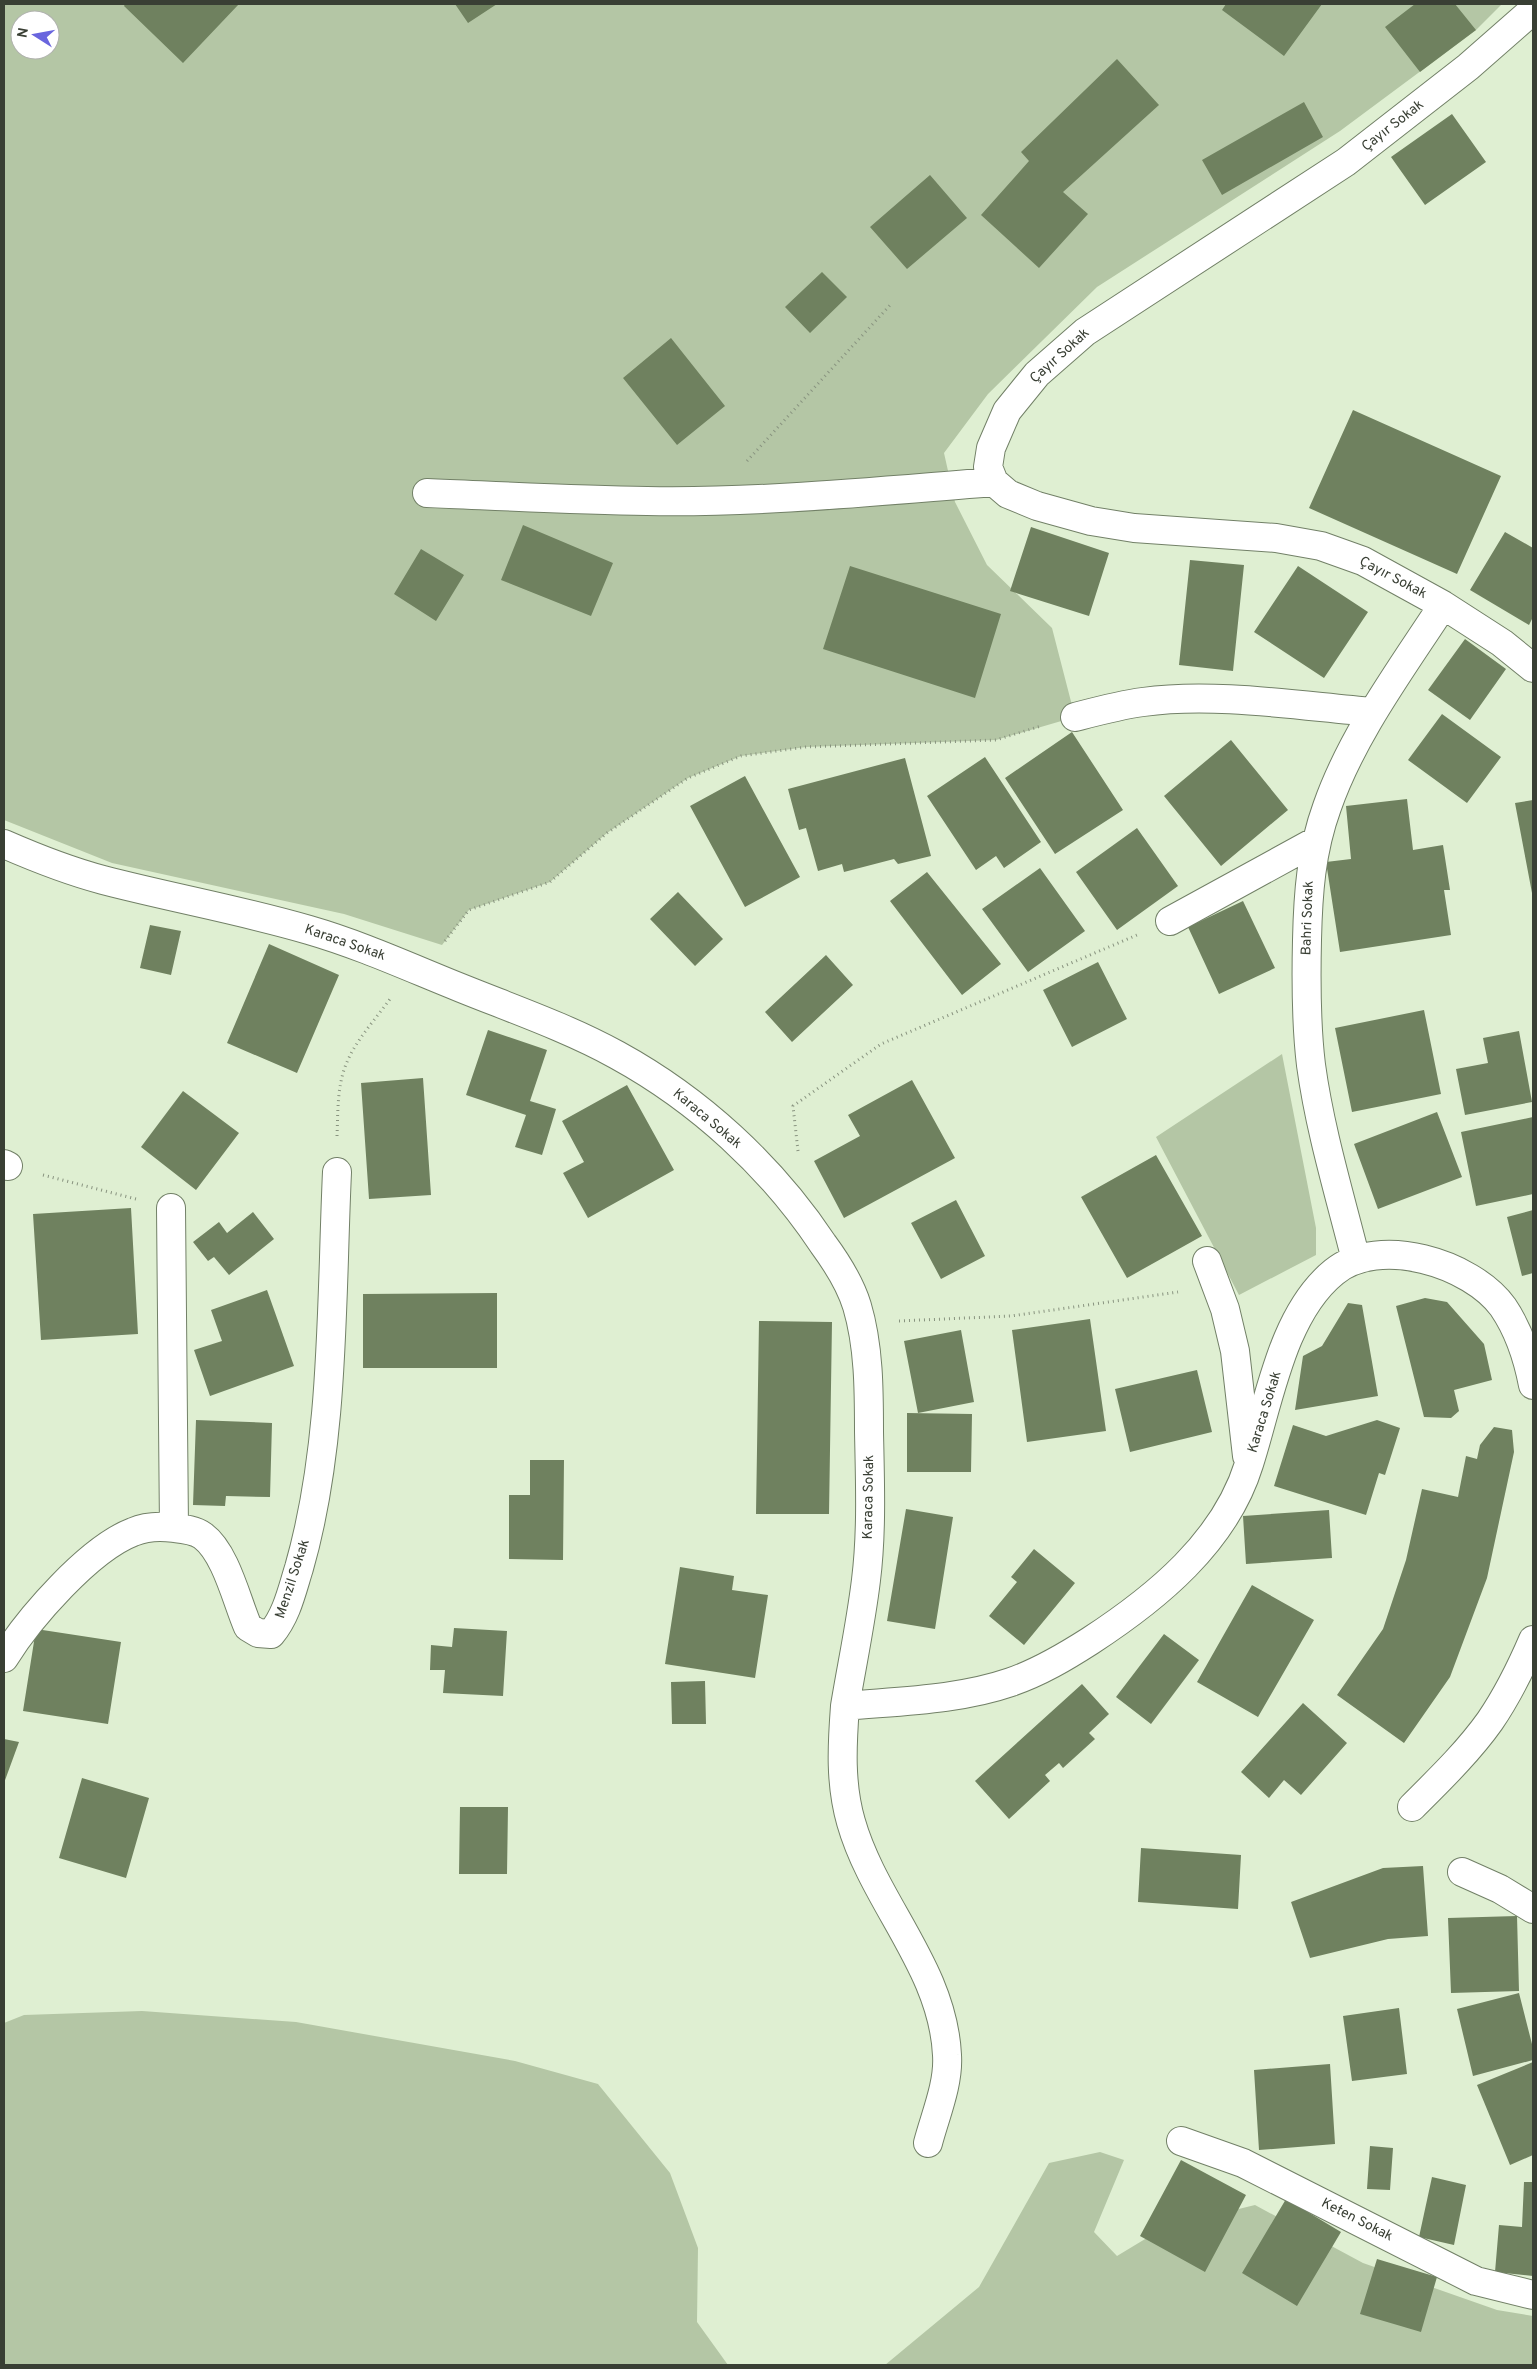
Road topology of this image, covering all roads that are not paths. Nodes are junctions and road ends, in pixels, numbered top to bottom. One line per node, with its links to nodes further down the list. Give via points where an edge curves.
1 (1533, 10): 2 (street, Çayır Sokak, via 1468,67 1346,162 1117,309 1037,374 1007,411 991,448 988,467)
2 (994, 482): 3 (street, via 793,498 647,502); 4 (street, Çayır Sokak, via 1008,494 1037,506 1091,521 1134,528 1276,538 1321,546 1363,561)
3 (428, 493)
4 (1444, 605): 5 (street, Çayır Sokak); 6 (street, Bahri Sokak)
5 (1533, 668)
6 (1373, 712): 7 (street, via 1227,700 1177,700 1143,702); 8 (street, Bahri Sokak, via 1327,805)
7 (1075, 717)
8 (1316, 842): 10 (street); 14 (street, Bahri Sokak, via 1308,904 1306,982 1310,1054 1318,1104)
9 (4, 844): 20 (street, Karaca Sokak, via 101,880 212,904 355,945 615,1054 673,1089 771,1175 806,1218 841,1270 864,1331 870,1501 866,1579)
10 (1170, 921)
11 (336, 1172): 17 (street, Menzil Sokak, via 327,1392 320,1467 306,1542 279,1624 271,1634 258,1633 248,1627 216,1552 203,1536)
12 (171, 1208): 17 (street)
13 (1207, 1260): 16 (street, via 1225,1309 1235,1351)
14 (1356, 1260): 15 (street, Karaca Sokak, via 1389,1255 1416,1257 1459,1271 1484,1286 1503,1307 1524,1349); 16 (street, Karaca Sokak, via 1329,1276 1313,1292 1296,1318)
15 (1533, 1385)
16 (1248, 1468): 20 (street, Karaca Sokak, via 1230,1507 1207,1541 1162,1588 1054,1664 983,1690 910,1701)
17 (174, 1528): 19 (street, Menzil Sokak, via 162,1526 133,1532 110,1545 54,1593)
18 (1533, 1640): 21 (street, via 1520,1671 1489,1721)
19 (4, 1658)
20 (845, 1706): 25 (street, via 843,1791 851,1824 868,1865 924,1972 942,2017 948,2057)
21 (1412, 1807)
22 (1462, 1872): 23 (street)
23 (1533, 1909)
24 (1181, 2141): 26 (street, Keten Sokak, via 1250,2166 1476,2281)
25 (928, 2144)
26 (1533, 2295)

